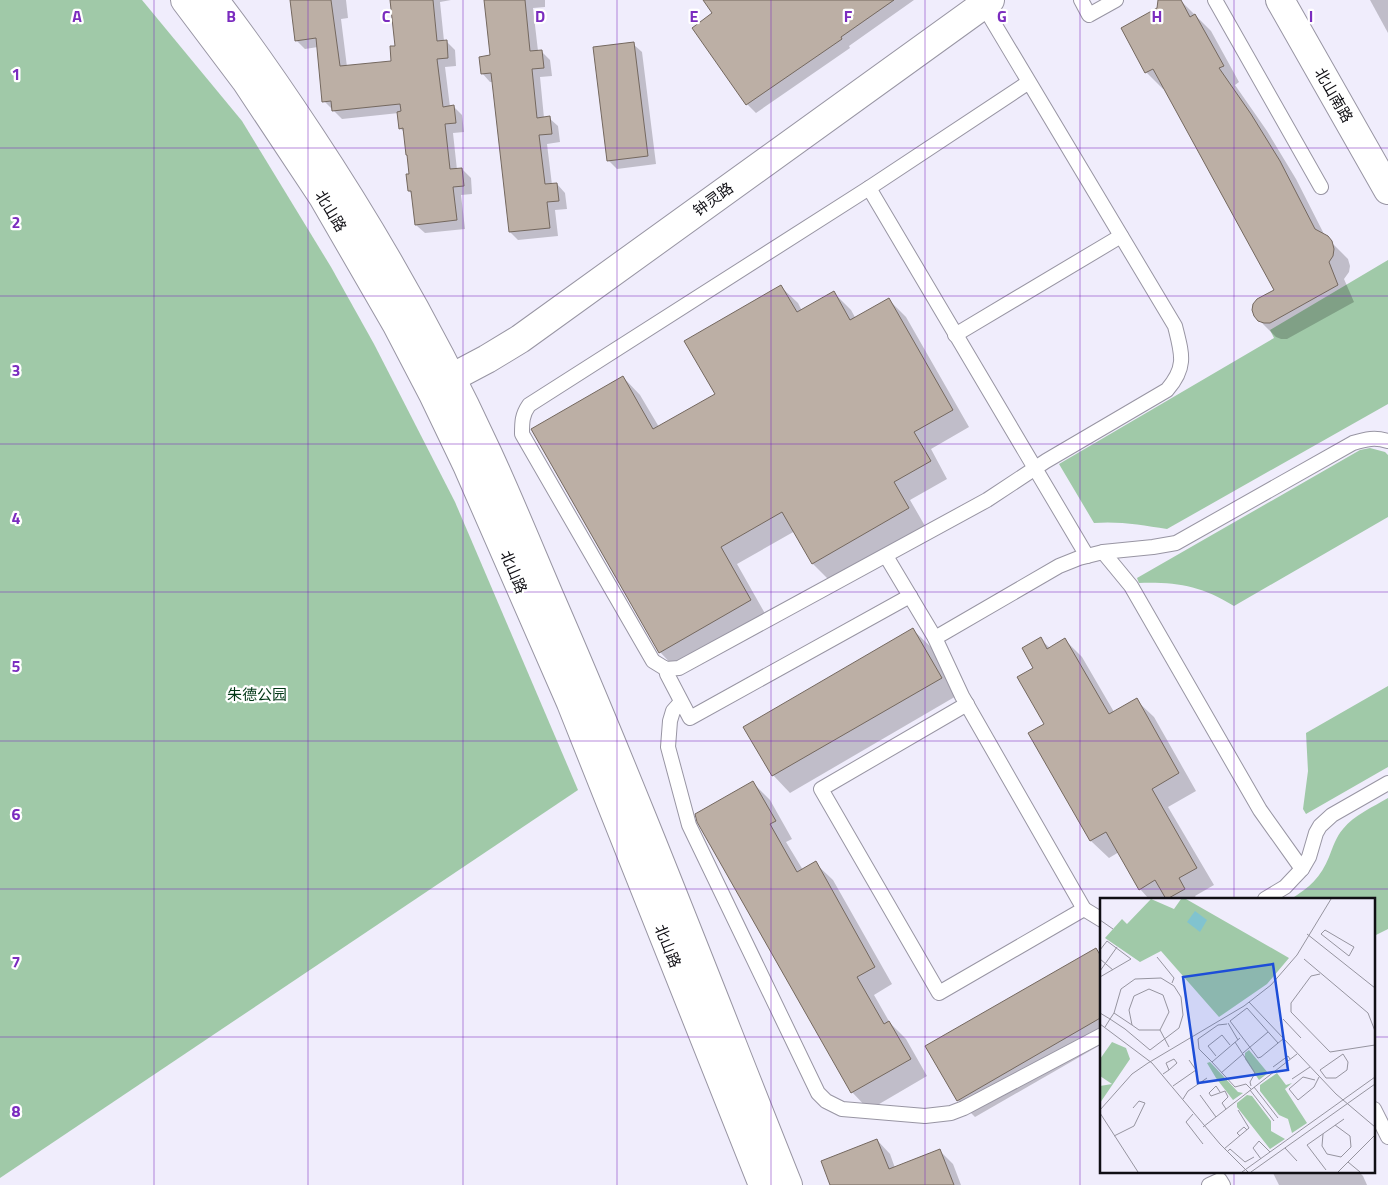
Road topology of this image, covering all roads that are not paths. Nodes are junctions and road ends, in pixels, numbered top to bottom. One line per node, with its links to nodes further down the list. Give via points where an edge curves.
1 (185, 0): 14 (street, 北山路, via 246,81 323,197 397,325)
2 (214, 0): 14 (street, 北山路, via 265,68 378,245 417,314)
3 (1080, 0): 4 (lane, via 1089,15)
4 (1116, 0)
5 (1215, 0): 9 (lane)
6 (1280, 0): 11 (street, 北山南路)
7 (986, 2): 8 (lane); 14 (street, 钟灵路, via 527,334)
8 (1029, 82): 10 (lane); 12 (lane)
9 (1320, 187)
10 (869, 188): 13 (lane); 22 (lane, via 529,405 524,412 522,434 653,662)
11 (1388, 190)
12 (1121, 236): 13 (lane); 16 (lane, via 1175,326 1182,353 1179,372 1167,390)
13 (956, 335): 16 (lane)
14 (440, 384): 33 (street, 北山路, via 467,465 571,703); 34 (street, 北山路, via 488,455 592,694)
15 (1388, 441): 17 (lane, via 1368,438 1353,443 1176,544)
16 (1035, 468): 18 (lane, via 987,500); 19 (lane)
17 (1103, 552): 19 (lane); 26 (lane, via 1131,586 1260,810)
18 (886, 556): 20 (lane); 22 (lane, via 679,668)
19 (1087, 556): 21 (lane, via 1059,566)
20 (910, 596): 21 (lane); 23 (lane, via 690,718)
21 (935, 638): 24 (lane)
22 (666, 669): 23 (lane)
23 (681, 702): 30 (lane, via 670,721 668,747 689,825 818,1093 826,1101 842,1109 925,1116 951,1113)
24 (967, 704): 28 (lane); 28 (lane, via 821,789 939,993)
25 (1388, 783): 26 (lane, via 1332,815 1320,826)
26 (1302, 869): 27 (lane, via 1285,887)
27 (1267, 898)
28 (1084, 909): 29 (lane)
29 (1100, 919)
30 (1100, 1036)
31 (1376, 1113): 32 (lane)
32 (1388, 1138)
33 (763, 1185)
34 (788, 1185)
35 (1210, 1185): 36 (lane, via 1220,1180)
36 (1223, 1185)

